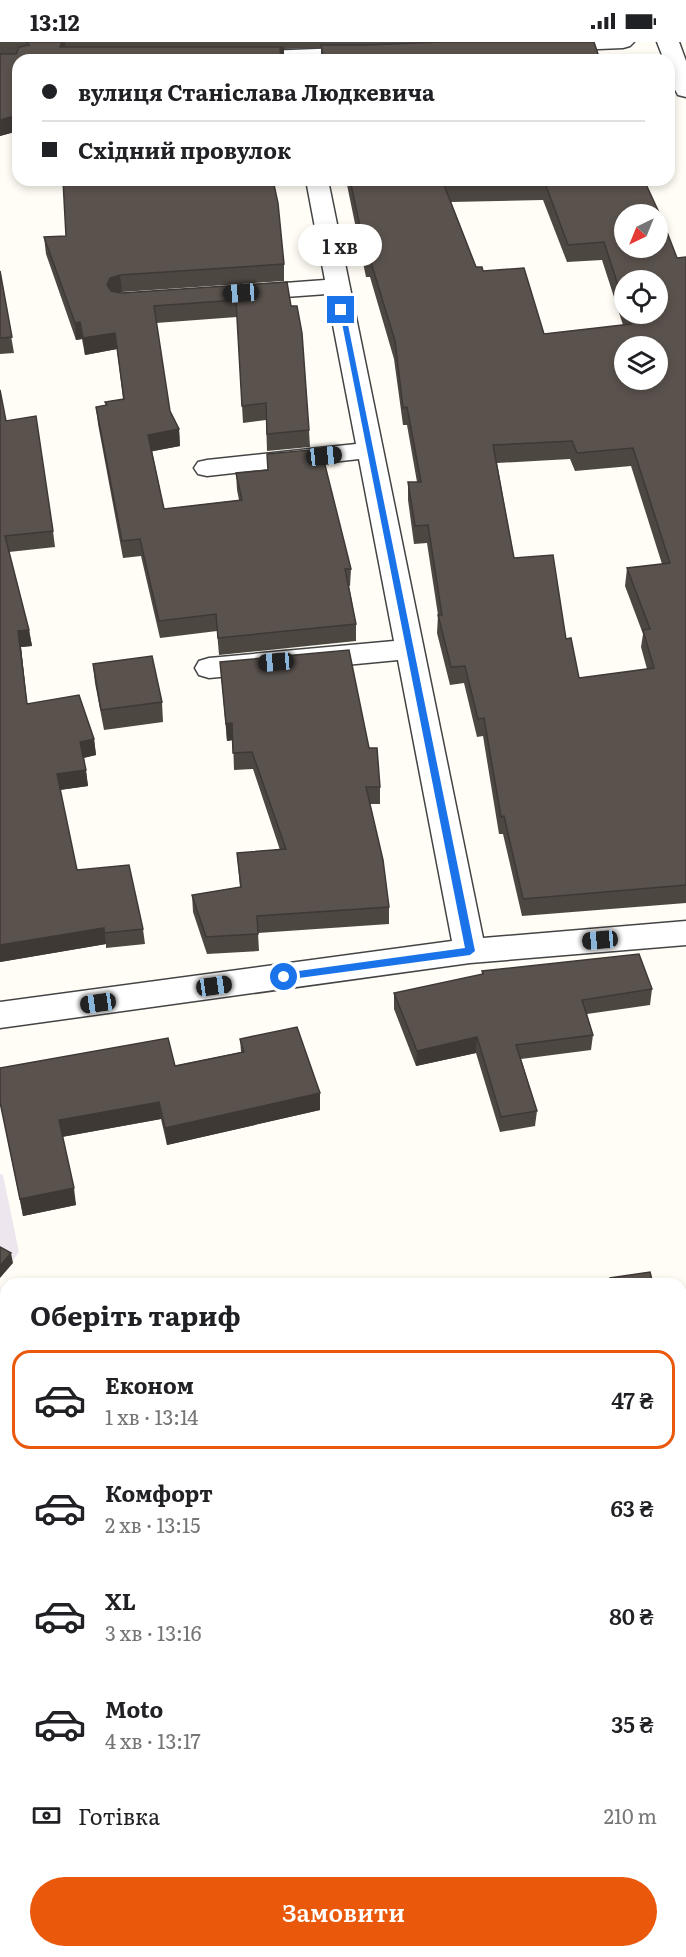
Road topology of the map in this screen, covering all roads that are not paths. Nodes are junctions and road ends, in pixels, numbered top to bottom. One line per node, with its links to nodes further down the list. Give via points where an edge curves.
1 (623, 42): 2 (street)
2 (529, 46)
3 (388, 52): 5 (street)
4 (676, 53): 6 (street)
5 (357, 54)
6 (686, 90)
7 (318, 186): 8 (street)
8 (337, 286): 9 (street); 10 (street)
9 (217, 294)
10 (370, 450): 11 (street); 12 (street)
11 (207, 468)
12 (411, 649): 13 (street); 15 (street)
13 (209, 668)
14 (686, 933): 15 (street)
15 (470, 951): 16 (street)
16 (0, 1015)

